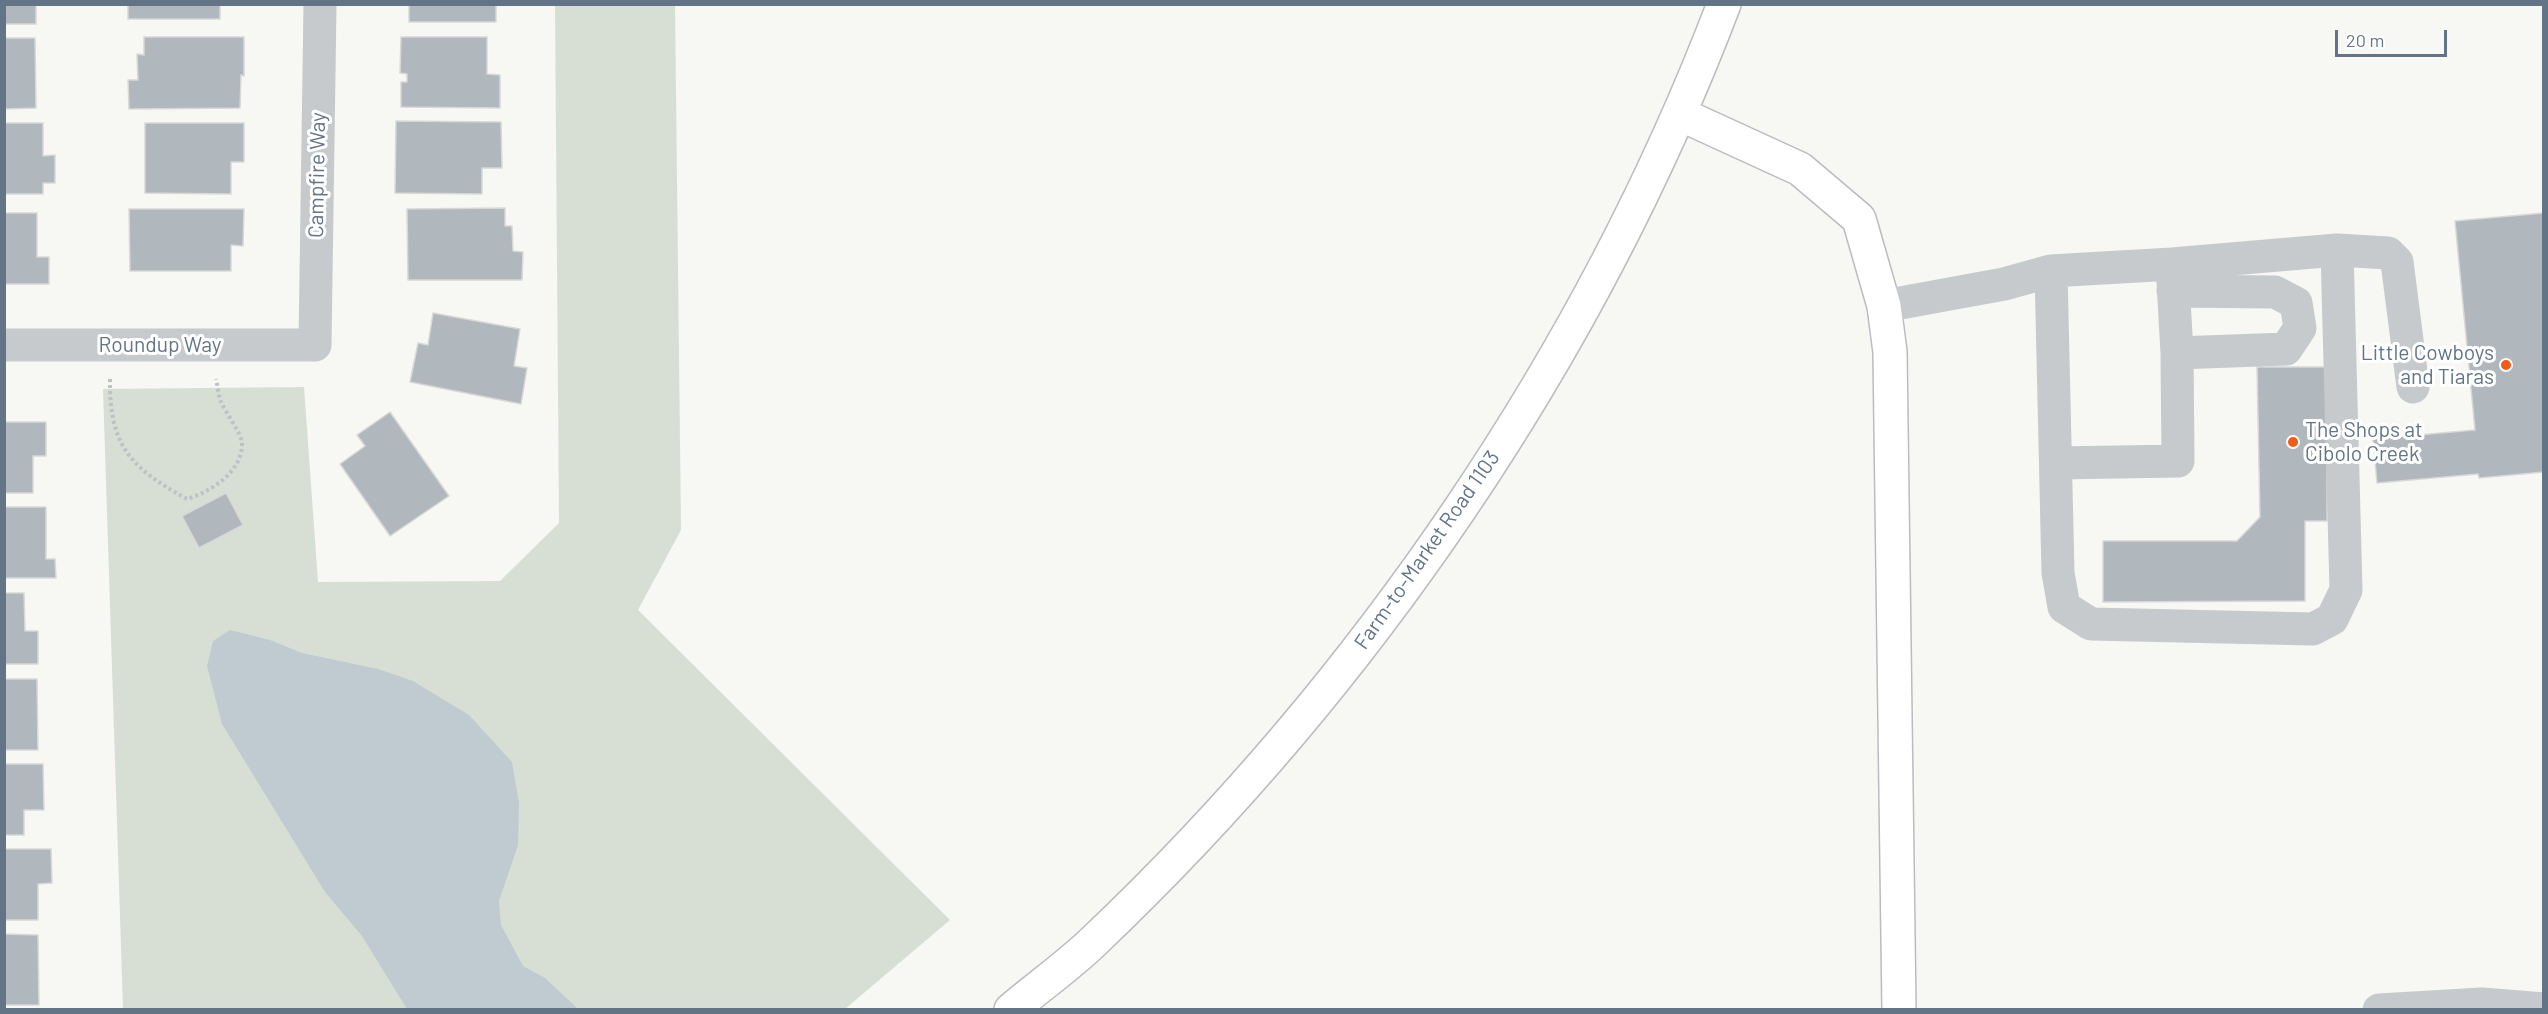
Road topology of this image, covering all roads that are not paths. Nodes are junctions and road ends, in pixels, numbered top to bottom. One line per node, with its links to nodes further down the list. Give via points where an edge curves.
1 (320, 4): 9 (street, Campfire Way)
2 (1724, 4): 3 (main road, Farm-to-Market Road 1103)
3 (1680, 114): 7 (main road, via 1800,169 1859,219); 14 (main road, Farm-to-Market Road 1103, via 1619,241 1542,377 1471,494 1359,649 1258,772 1166,869 1091,944)
4 (2337, 250): 6 (street); 11 (street, via 2388,253 2397,262); 12 (street, via 2346,591 2332,619 2313,629 2091,624 2064,607 2058,573)
5 (2051, 271): 6 (street); 7 (street, via 2004,284); 12 (street)
6 (2172, 278): 10 (street); 10 (street, via 2275,292 2296,303 2300,328 2286,349)
7 (1884, 306): 15 (main road, via 1890,352)
8 (4, 345): 9 (street, Roundup Way)
9 (315, 345)
10 (2176, 353): 12 (street, via 2178,461)
11 (2413, 387)
12 (2056, 463)
13 (2544, 1009): 16 (street, via 2482,1004)
14 (1011, 1010)
15 (1899, 1010)
16 (2379, 1010)

